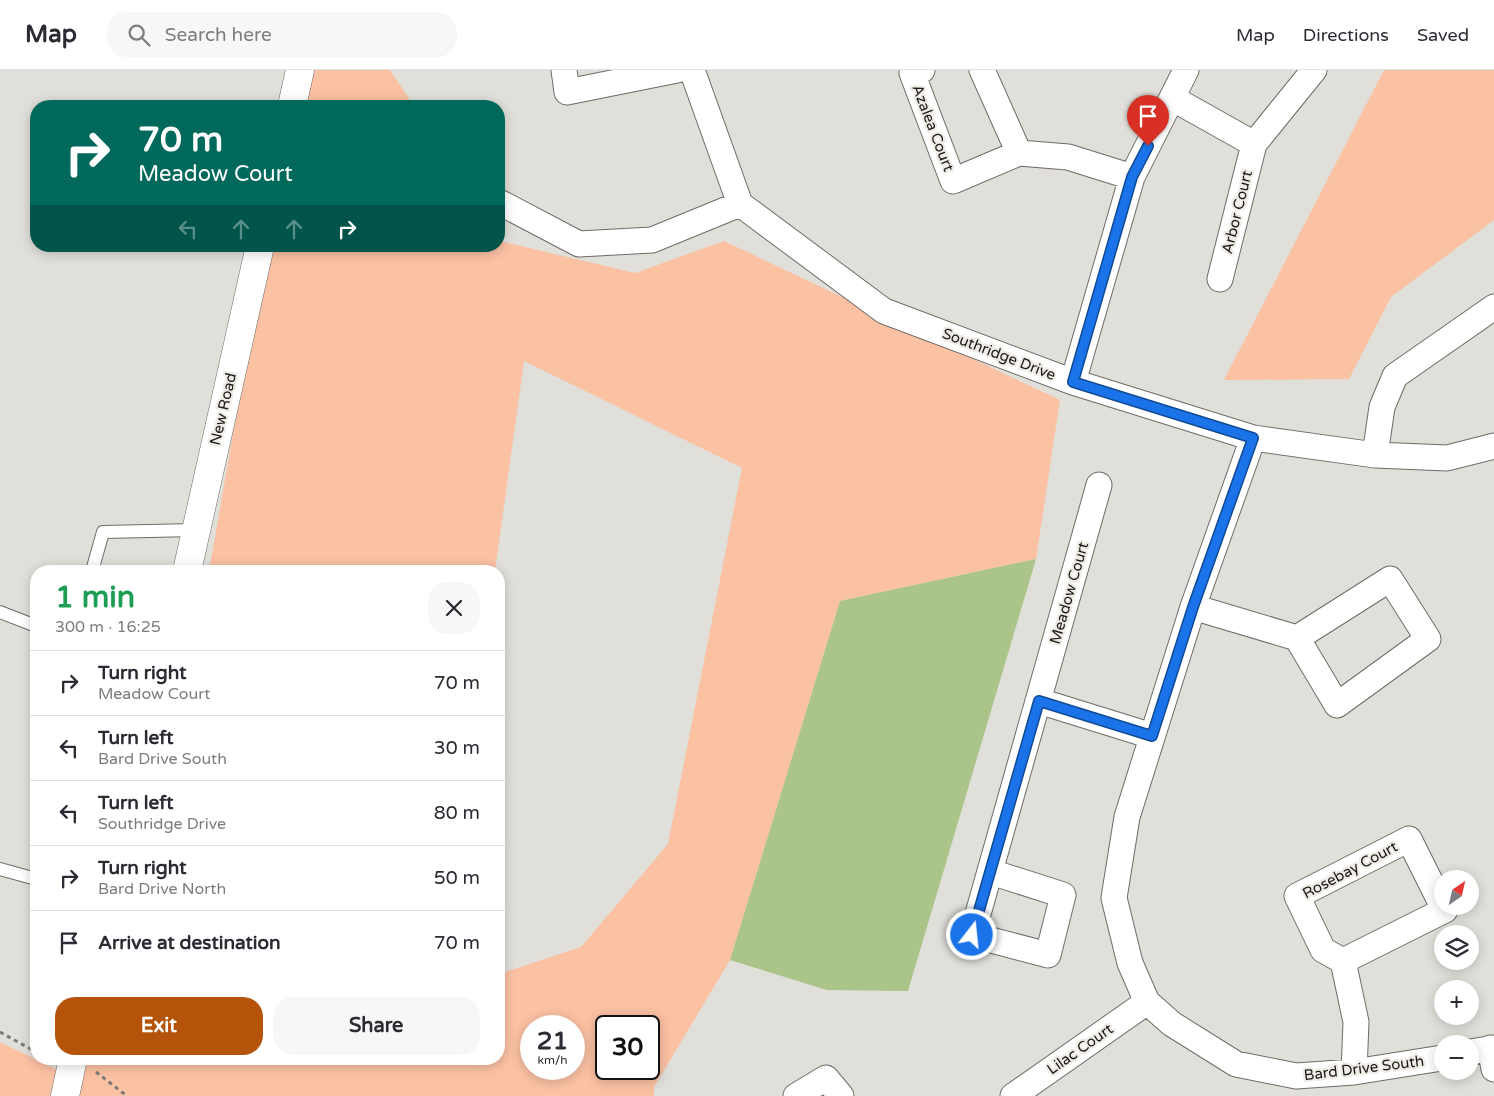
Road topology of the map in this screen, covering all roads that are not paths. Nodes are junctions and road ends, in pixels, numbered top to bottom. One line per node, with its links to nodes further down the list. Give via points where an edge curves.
1 (300, 70): 10 (street)
2 (564, 70): 3 (street, via 567,92)
3 (677, 70)
4 (692, 70): 14 (street)
5 (922, 70): 12 (street, Azalea Court, via 912,73 953,181)
6 (982, 70): 12 (street)
7 (1186, 70): 9 (street)
8 (1314, 70): 11 (street, Arbor Court)
9 (1172, 98): 11 (street); 13 (street)
10 (293, 100)
11 (1254, 144): 17 (street, Arbor Court)
12 (1019, 153): 13 (street, Azalea Court, via 1068,157)
13 (1132, 177): 19 (street)
14 (740, 204): 15 (street, via 652,240 579,244); 19 (street, Southridge Drive, via 884,311)
15 (505, 205)
16 (259, 252): 24 (street, New Road)
17 (1220, 279)
18 (1494, 307): 22 (street, via 1395,376 1382,407)
19 (1073, 382): 20 (street, Southridge Drive)
20 (1253, 438): 22 (street, Southridge Drive); 27 (street, Bard Drive South)
21 (1494, 446): 22 (street, Southridge Drive, via 1447,458)
22 (1375, 455)
23 (1099, 485): 31 (street, Meadow Court)
24 (195, 530): 25 (lane, via 103,532); 26 (street, New Road)
25 (94, 565)
26 (188, 565)
27 (1193, 607): 30 (street); 32 (street, Bard Drive South)
28 (0, 612): 29 (lane)
29 (30, 624)
30 (1298, 638): 30 (street, via 1390,579 1428,639 1336,705)
31 (1039, 701): 32 (street); 34 (street, Meadow Court)
32 (1152, 736): 39 (street, Bard Drive South, via 1127,817 1114,898 1130,963)
33 (0, 869): 35 (lane)
34 (990, 872)
35 (30, 877)
36 (1434, 889): 38 (street, Rosebay Court, via 1408,839 1297,896 1323,950)
37 (1435, 915): 38 (street, Rosebay Court)
38 (1343, 961): 42 (street, via 1356,1022)
39 (1147, 1002): 42 (street, Bard Drive South, via 1172,1024 1236,1064 1296,1076); 43 (street, Lilac Court)
40 (1434, 1059): 42 (street, Bard Drive South)
41 (84, 1065): 44 (street)
42 (1354, 1072)
43 (1019, 1095)
44 (65, 1096)
45 (796, 1096): 46 (street, via 826,1078)
46 (841, 1096)

